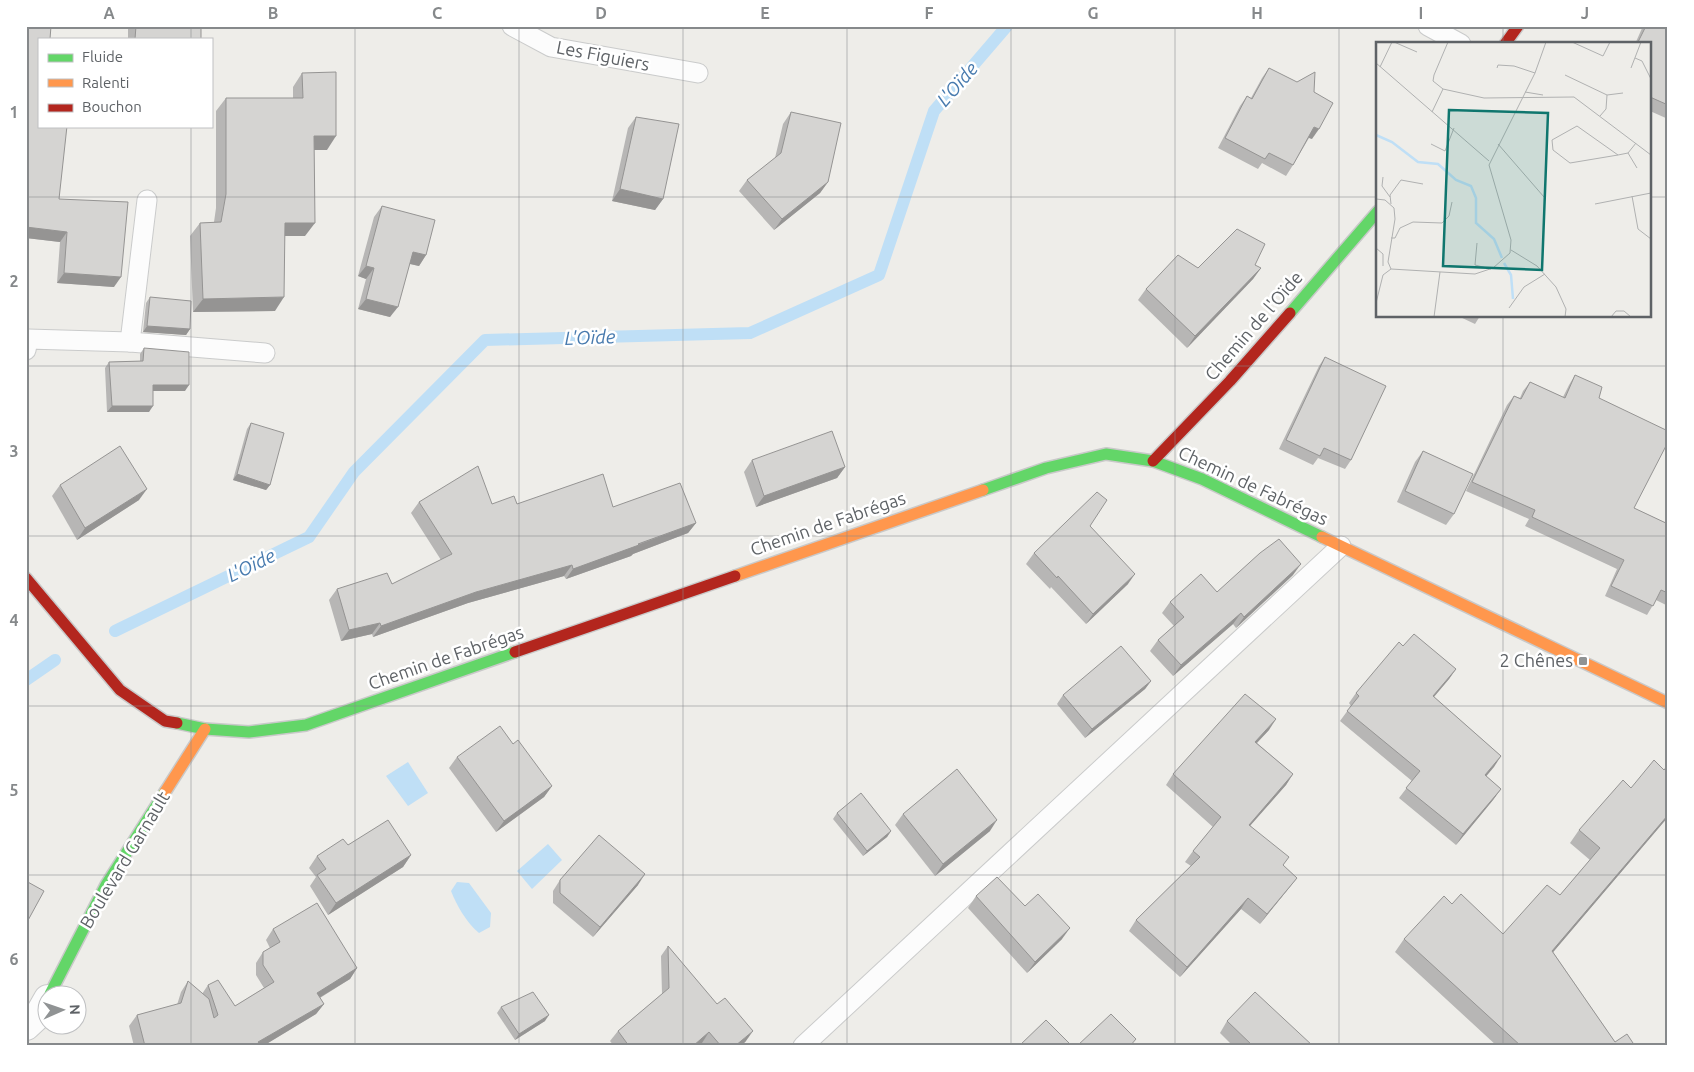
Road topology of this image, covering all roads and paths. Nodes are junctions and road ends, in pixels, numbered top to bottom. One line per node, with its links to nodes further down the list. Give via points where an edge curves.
1 (512, 26): 6 (lane, Les Figuiers, via 551,47)
2 (1428, 26): 4 (lane)
3 (1518, 26): 5 (street)
4 (1457, 42)
5 (1506, 42)
6 (698, 73)
7 (147, 200): 9 (lane)
8 (1376, 213): 12 (street, Chemin de l'Oïde, via 1230,381)
9 (130, 342): 10 (lane, via 28,339); 11 (lane)
10 (26, 350)
11 (264, 353)
12 (1153, 461): 13 (street, Chemin de Fabrégas, via 1202,479); 16 (street, Chemin de Fabrégas, via 1106,454 1046,468 306,725 249,732)
13 (1341, 546): 15 (street, Chemin de Fabrégas); 20 (lane)
14 (26, 578): 16 (street, Chemin de Fabrégas, via 120,690 165,721)
15 (1668, 703)
16 (205, 729): 17 (street, Boulevard Garnault, via 106,885)
17 (55, 984)
18 (38, 1015): 19 (street)
19 (26, 1026)
20 (803, 1046)

